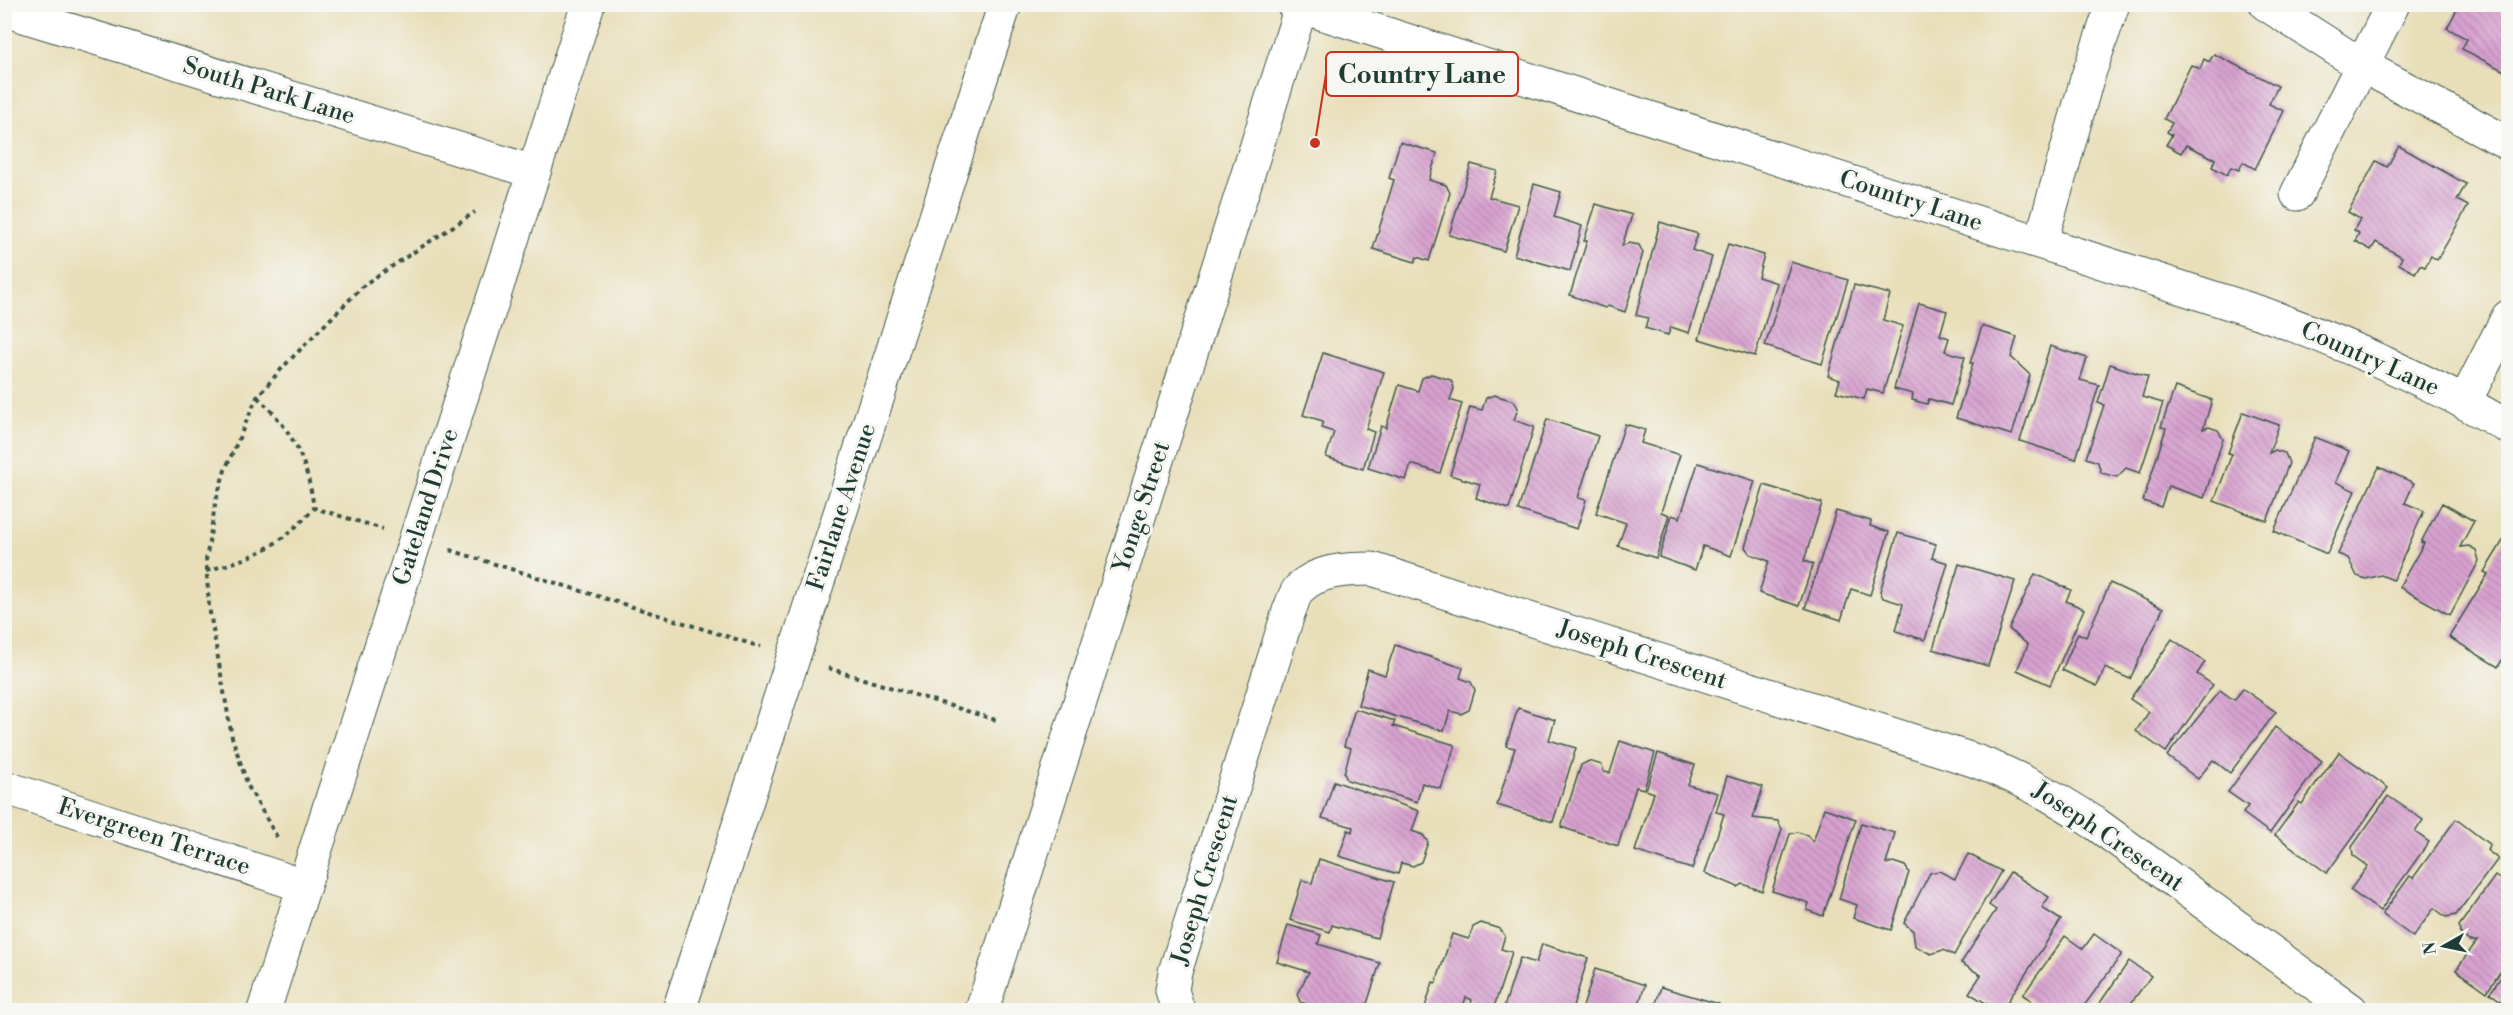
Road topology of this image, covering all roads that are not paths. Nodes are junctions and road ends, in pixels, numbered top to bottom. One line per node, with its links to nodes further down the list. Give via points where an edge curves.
1 (588, 4): 10 (street, Gateland Drive)
2 (1005, 4): 19 (street, Fairlane Avenue)
3 (2114, 4): 12 (street, via 2087,79)
4 (2266, 4): 8 (street)
5 (2393, 4): 8 (street)
6 (1299, 5): 12 (street, Country Lane); 20 (street, Yonge Street)
7 (4, 10): 10 (street, South Park Lane)
8 (2361, 65): 9 (street); 11 (street)
9 (2508, 143)
10 (534, 172): 17 (street, Gateland Drive)
11 (2297, 194)
12 (2041, 243): 14 (street, Country Lane, via 2264,314 2373,357)
13 (2508, 317): 14 (street)
14 (2465, 401): 15 (street, Country Lane)
15 (2508, 427)
16 (4, 787): 17 (street, Evergreen Terrace)
17 (304, 886): 18 (street, Gateland Drive)
18 (264, 1011)
19 (679, 1011)
20 (982, 1011)
21 (1178, 1011): 22 (street, Joseph Crescent, via 1172,990 1175,972 1298,590 1319,576 1344,569 1372,569 2014,775 2096,824)
22 (2350, 1011)

